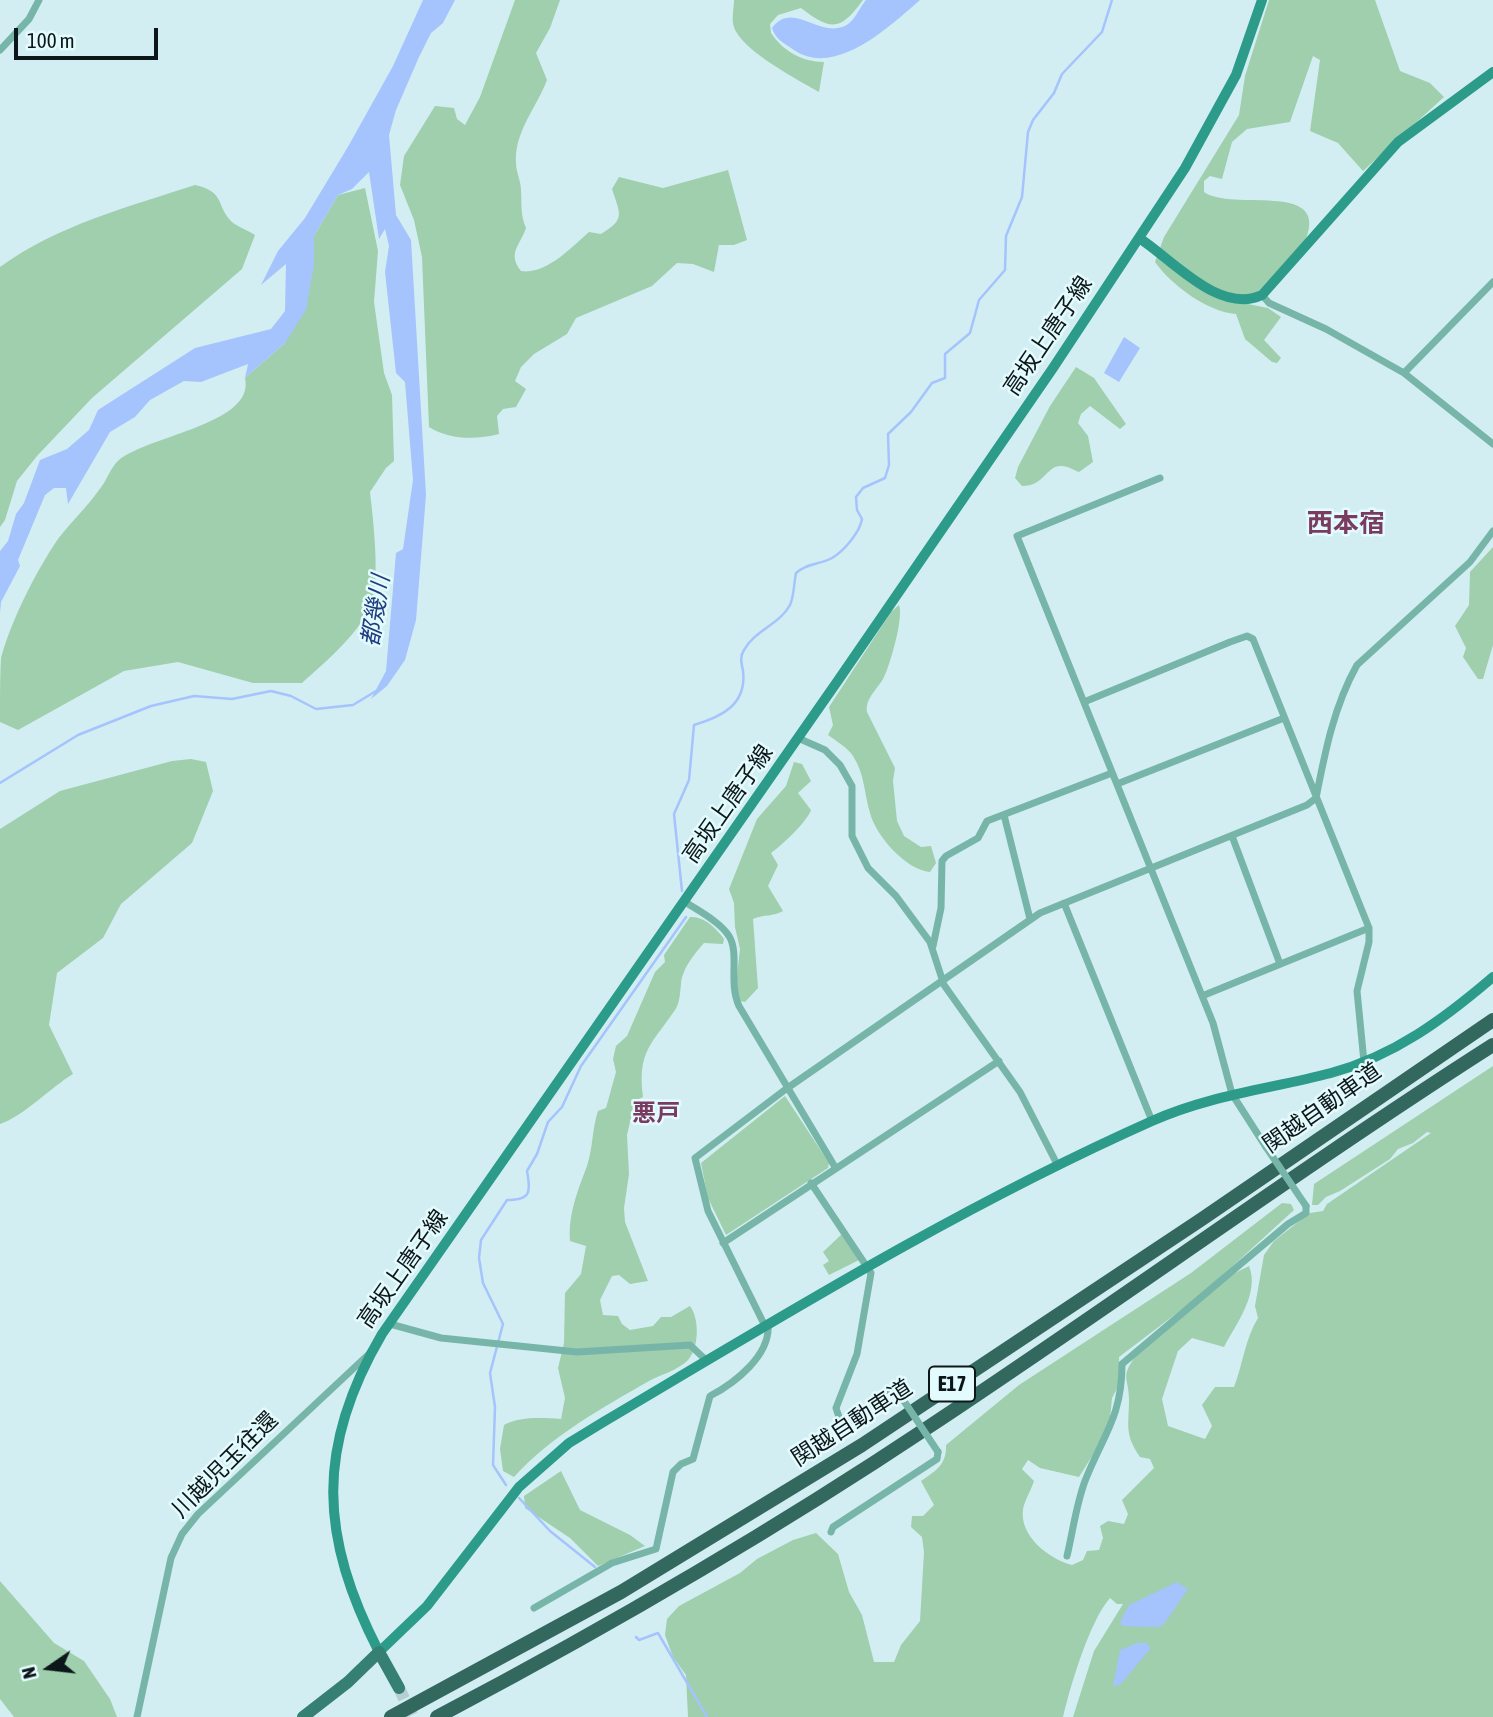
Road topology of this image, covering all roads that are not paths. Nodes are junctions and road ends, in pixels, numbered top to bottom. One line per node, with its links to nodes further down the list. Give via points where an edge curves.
1 (39, 0): 3 (street, via 29,19)
2 (1262, 0): 5 (main road, 高坂上唐子線, via 1220,110)
3 (0, 50)
4 (1493, 72): 7 (main road, via 1398,142)
5 (1139, 238): 7 (main road, via 1222,296); 14 (main road, 高坂上唐子線)
6 (1493, 282): 8 (street)
7 (1262, 295): 8 (street, via 1269,303)
8 (1404, 373): 9 (street)
9 (1493, 444)
10 (1160, 478): 12 (street, via 1017,536)
11 (1493, 531): 17 (street, via 1470,562 1357,665 1330,731)
12 (1084, 702): 13 (street, via 1247,636 1253,639); 15 (street)
13 (1284, 718): 16 (street); 17 (street)
14 (798, 738): 21 (main road, 高坂上唐子線); 25 (street, via 825,750 840,765 852,786 850,829 858,849 868,868 896,896)
15 (1112, 773): 16 (street); 18 (street)
16 (1117, 784): 20 (street)
17 (1316, 798): 19 (street); 24 (street)
18 (1004, 815): 23 (street); 25 (street, via 987,821 978,838 942,861 941,908)
19 (1232, 836): 20 (street); 26 (street)
20 (1150, 869): 22 (street); 29 (street)
21 (685, 902): 34 (street, via 730,938 733,993); 42 (main road, 高坂上唐子線)
22 (1064, 903): 23 (street); 36 (street)
23 (1030, 919): 28 (street)
24 (1368, 928): 26 (street); 33 (street, via 1357,991)
25 (933, 946): 28 (street)
26 (1280, 964): 29 (street)
27 (1493, 977): 33 (main road, via 1422,1032)
28 (942, 980): 32 (street); 34 (street)
29 (1202, 996): 35 (street)
30 (1493, 1020): 55 (highway, 関越自動車道 / E17, via 862,1445 621,1592)
31 (1493, 1045): 56 (highway, 関越自動車道 / E17, via 929,1427 636,1609)
32 (999, 1061): 37 (street); 38 (street)
33 (1364, 1062): 35 (main road)
34 (786, 1089): 38 (street); 40 (street, via 695,1158 704,1200)
35 (1232, 1094): 36 (main road); 49 (street, bridge, via 1306,1206 1306,1213 1122,1364 1122,1393 1085,1481)
36 (1152, 1121): 37 (main road)
37 (1058, 1166): 41 (main road)
38 (835, 1167): 39 (street)
39 (811, 1183): 40 (street); 41 (street)
40 (723, 1242): 43 (street)
41 (869, 1266): 43 (main road); 47 (street, via 872,1281 857,1354 836,1408 840,1420)
42 (390, 1324): 44 (main road, 高坂上唐子線); 45 (street, via 441,1338 577,1352 690,1345)
43 (766, 1325): 45 (main road); 50 (street, via 769,1334 763,1349 741,1376 710,1396 694,1460 673,1472 656,1549 612,1563)
44 (372, 1352): 51 (main road, 高坂上唐子線, via 346,1410 333,1496 343,1568); 53 (street, 川越児玉往還, via 182,1534 171,1558)
45 (706, 1360): 51 (main road, via 569,1443 539,1469 501,1508 427,1606)
46 (863, 1413): 48 (street, bridge, via 888,1389 896,1389 938,1452 937,1459)
47 (852, 1421)
48 (831, 1532)
49 (1067, 1556)
50 (534, 1608)
51 (379, 1652): 52 (main road); 54 (main road)
52 (399, 1688)
53 (137, 1717)
54 (303, 1717)
55 (391, 1717)
56 (437, 1717)

